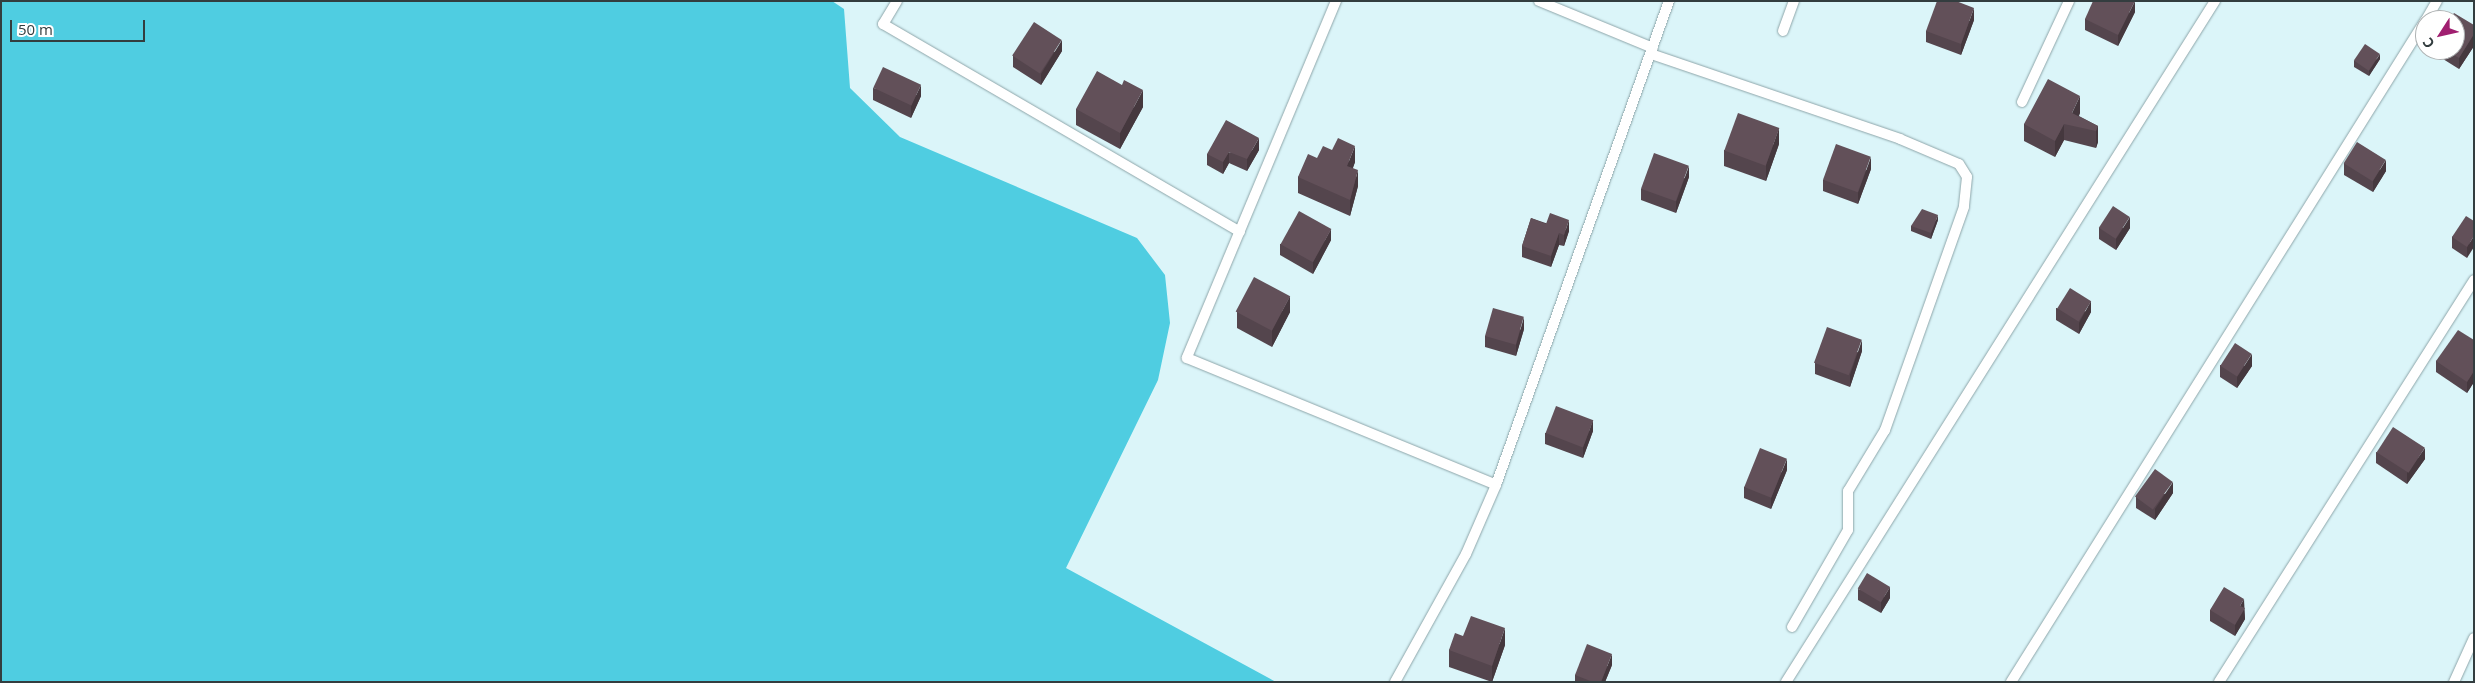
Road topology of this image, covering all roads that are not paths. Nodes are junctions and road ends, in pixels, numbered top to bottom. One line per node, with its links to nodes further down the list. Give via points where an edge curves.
1 (897, 1): 12 (lane, via 883,24)
2 (1336, 1): 12 (lane)
3 (1538, 1): 10 (lane)
4 (1669, 1): 10 (lane)
5 (1794, 1): 8 (lane)
6 (2069, 1): 11 (lane)
7 (2215, 1): 18 (lane)
8 (1783, 31)
9 (2415, 37): 19 (lane)
10 (1652, 51): 14 (lane); 15 (lane, via 1900,139 1959,164 1967,177 1964,207 1884,430 1848,491 1848,530)
11 (2022, 102)
12 (1240, 232): 14 (lane, via 1187,358)
13 (2474, 280): 20 (lane)
14 (1496, 484): 17 (lane, via 1466,554)
15 (1792, 627)
16 (2474, 638): 21 (lane)
17 (1395, 682)
18 (1786, 682)
19 (2011, 682)
20 (2219, 682)
21 (2454, 682)

